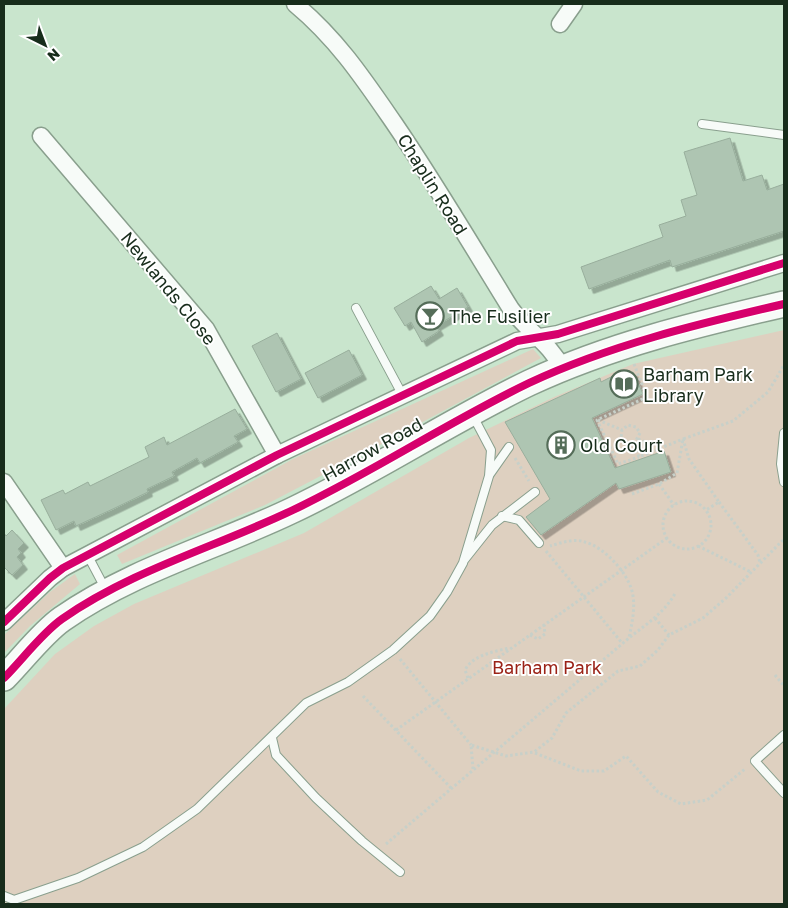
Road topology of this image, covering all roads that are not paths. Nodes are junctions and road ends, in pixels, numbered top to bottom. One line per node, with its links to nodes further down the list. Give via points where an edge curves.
1 (295, 4): 10 (street, Chaplin Road, via 323,27 365,80 425,169 511,309 525,326)
2 (574, 4): 3 (street)
3 (560, 24)
4 (702, 124): 5 (lane)
5 (784, 135)
6 (41, 136): 16 (street, Newlands Close, via 206,329)
7 (784, 263): 10 (street, Harrow Road, via 558,334)
8 (784, 304): 11 (main road, Harrow Road, via 626,346)
9 (356, 308): 12 (lane)
10 (539, 336): 11 (street, Chaplin Road, via 556,355); 12 (street, Harrow Road, via 518,341)
11 (563, 369): 13 (main road, Harrow Road)
12 (402, 394): 16 (street, Harrow Road)
13 (471, 412): 17 (lane, via 491,450); 26 (main road, Harrow Road, via 293,510)
14 (784, 433): 19 (lane, via 781,464)
15 (509, 447): 17 (lane)
16 (277, 455): 23 (street, Harrow Road)
17 (490, 476): 24 (lane)
18 (4, 482): 25 (street)
19 (784, 482)
20 (536, 492): 21 (lane)
21 (502, 516): 22 (lane, via 519,520); 24 (lane)
22 (539, 543)
23 (88, 556): 25 (street, Harrow Road); 26 (lane)
24 (463, 562): 30 (lane, via 430,616 393,650 348,682 306,703)
25 (63, 568): 27 (street, Harrow Road)
26 (106, 590): 28 (main road, Harrow Road, via 60,620)
27 (4, 622)
28 (4, 678)
29 (784, 735): 31 (lane, via 755,761)
30 (272, 738): 32 (lane, via 276,755 316,798); 33 (lane, via 197,809 143,847 78,878 14,900)
31 (784, 793)
32 (400, 872)
33 (4, 896)

